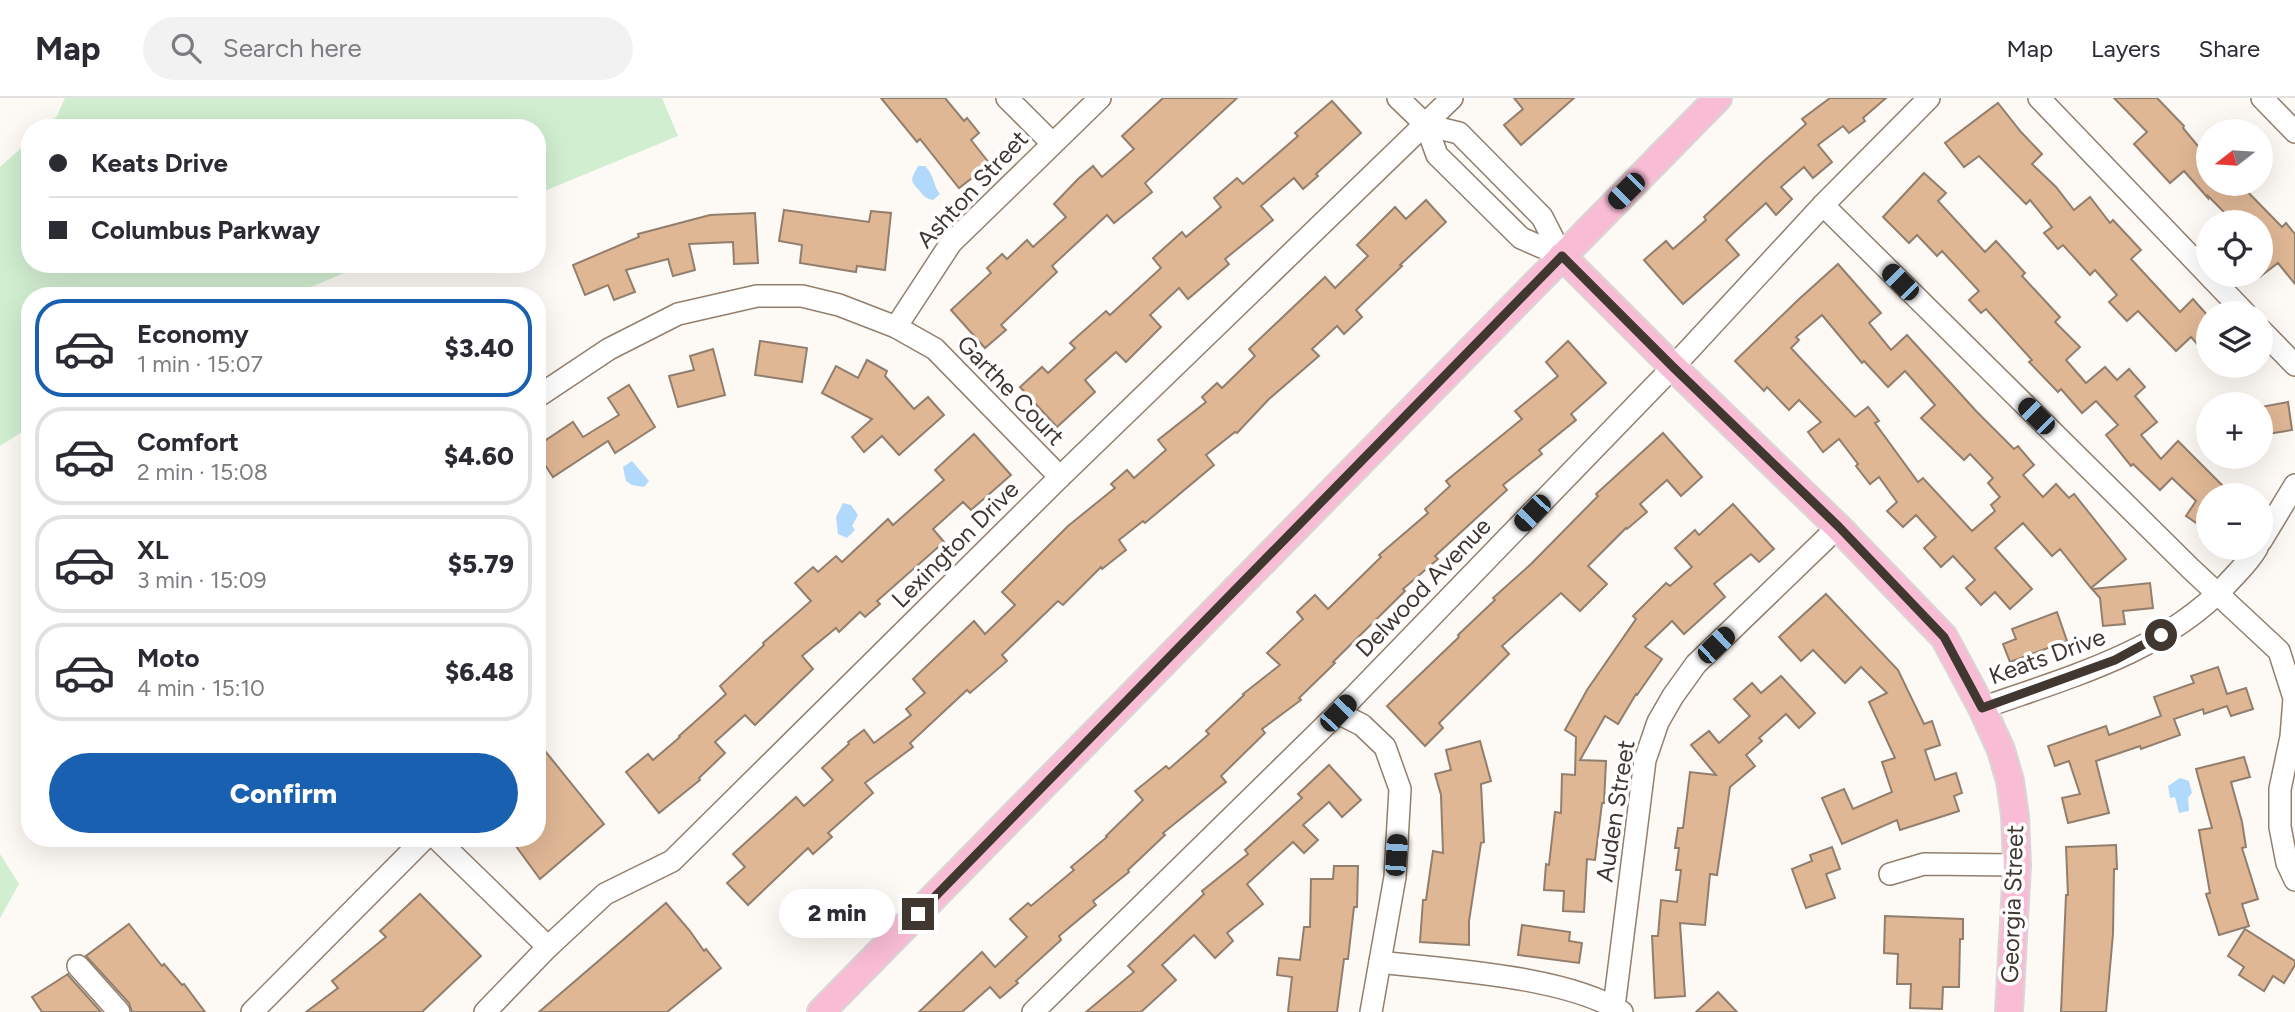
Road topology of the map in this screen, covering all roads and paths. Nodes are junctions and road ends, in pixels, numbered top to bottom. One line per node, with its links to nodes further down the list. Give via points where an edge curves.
1 (1007, 98): 11 (street)
2 (1100, 98): 11 (street, Ashton Street)
3 (1398, 98): 9 (street, Georgia Street)
4 (1452, 98): 9 (street, Lexington Drive)
5 (1718, 98): 13 (main road)
6 (1929, 98): 12 (street, Delwood Avenue)
7 (2039, 98): 14 (street)
8 (2262, 98): 10 (street)
9 (1426, 125): 13 (street, Georgia Street, via 1437,155 1521,238); 13 (street, Georgia Street, via 1458,133 1542,217); 20 (street, Lexington Drive)
10 (2295, 132)
11 (1052, 143): 15 (street, Ashton Street, via 951,243)
12 (1823, 205): 18 (street, Delwood Avenue); 25 (street)
13 (1562, 256): 18 (main road, Georgia Street); 41 (main road)
14 (2234, 301)
15 (896, 327): 19 (street, Garthe Court, via 802,296 757,296 678,314 609,349); 20 (street, Garthe Court, via 935,349)
16 (2273, 342): 17 (street)
17 (2295, 365)
18 (1673, 367): 23 (main road, Georgia Street); 27 (street, Delwood Avenue)
19 (546, 391)
20 (1060, 477): 34 (street, Lexington Drive, via 672,861 605,894)
21 (2295, 485): 22 (street)
22 (2273, 521)
23 (1839, 527): 26 (main road, Georgia Street, via 1944,637); 37 (street, Auden Street, via 1696,664 1658,722 1645,760)
24 (2249, 560): 25 (street, Keats Drive)
25 (2218, 593): 26 (street, Keats Drive, via 2184,623 2115,660); 28 (street, via 2279,652 2294,698)
26 (1982, 708): 31 (main road, Georgia Street, via 2010,781)
27 (1338, 713): 35 (street, via 1362,725 1385,747 1400,789 1395,877); 42 (street, Delwood Avenue)
28 (2291, 753): 33 (street, via 2280,789 2280,827)
29 (416, 847): 39 (street)
30 (445, 847): 34 (street)
31 (2017, 865): 32 (street, via 1924,864); 44 (main road, Georgia Street)
32 (1890, 874)
33 (2295, 880)
34 (548, 947): 40 (street, Lexington Drive)
35 (1380, 962): 37 (street, via 1567,989); 43 (street)
36 (78, 966): 38 (street)
37 (1618, 1010)
38 (119, 1012)
39 (252, 1012)
40 (485, 1012)
41 (821, 1012)
42 (1032, 1012)
43 (1371, 1012)
44 (2009, 1012)

